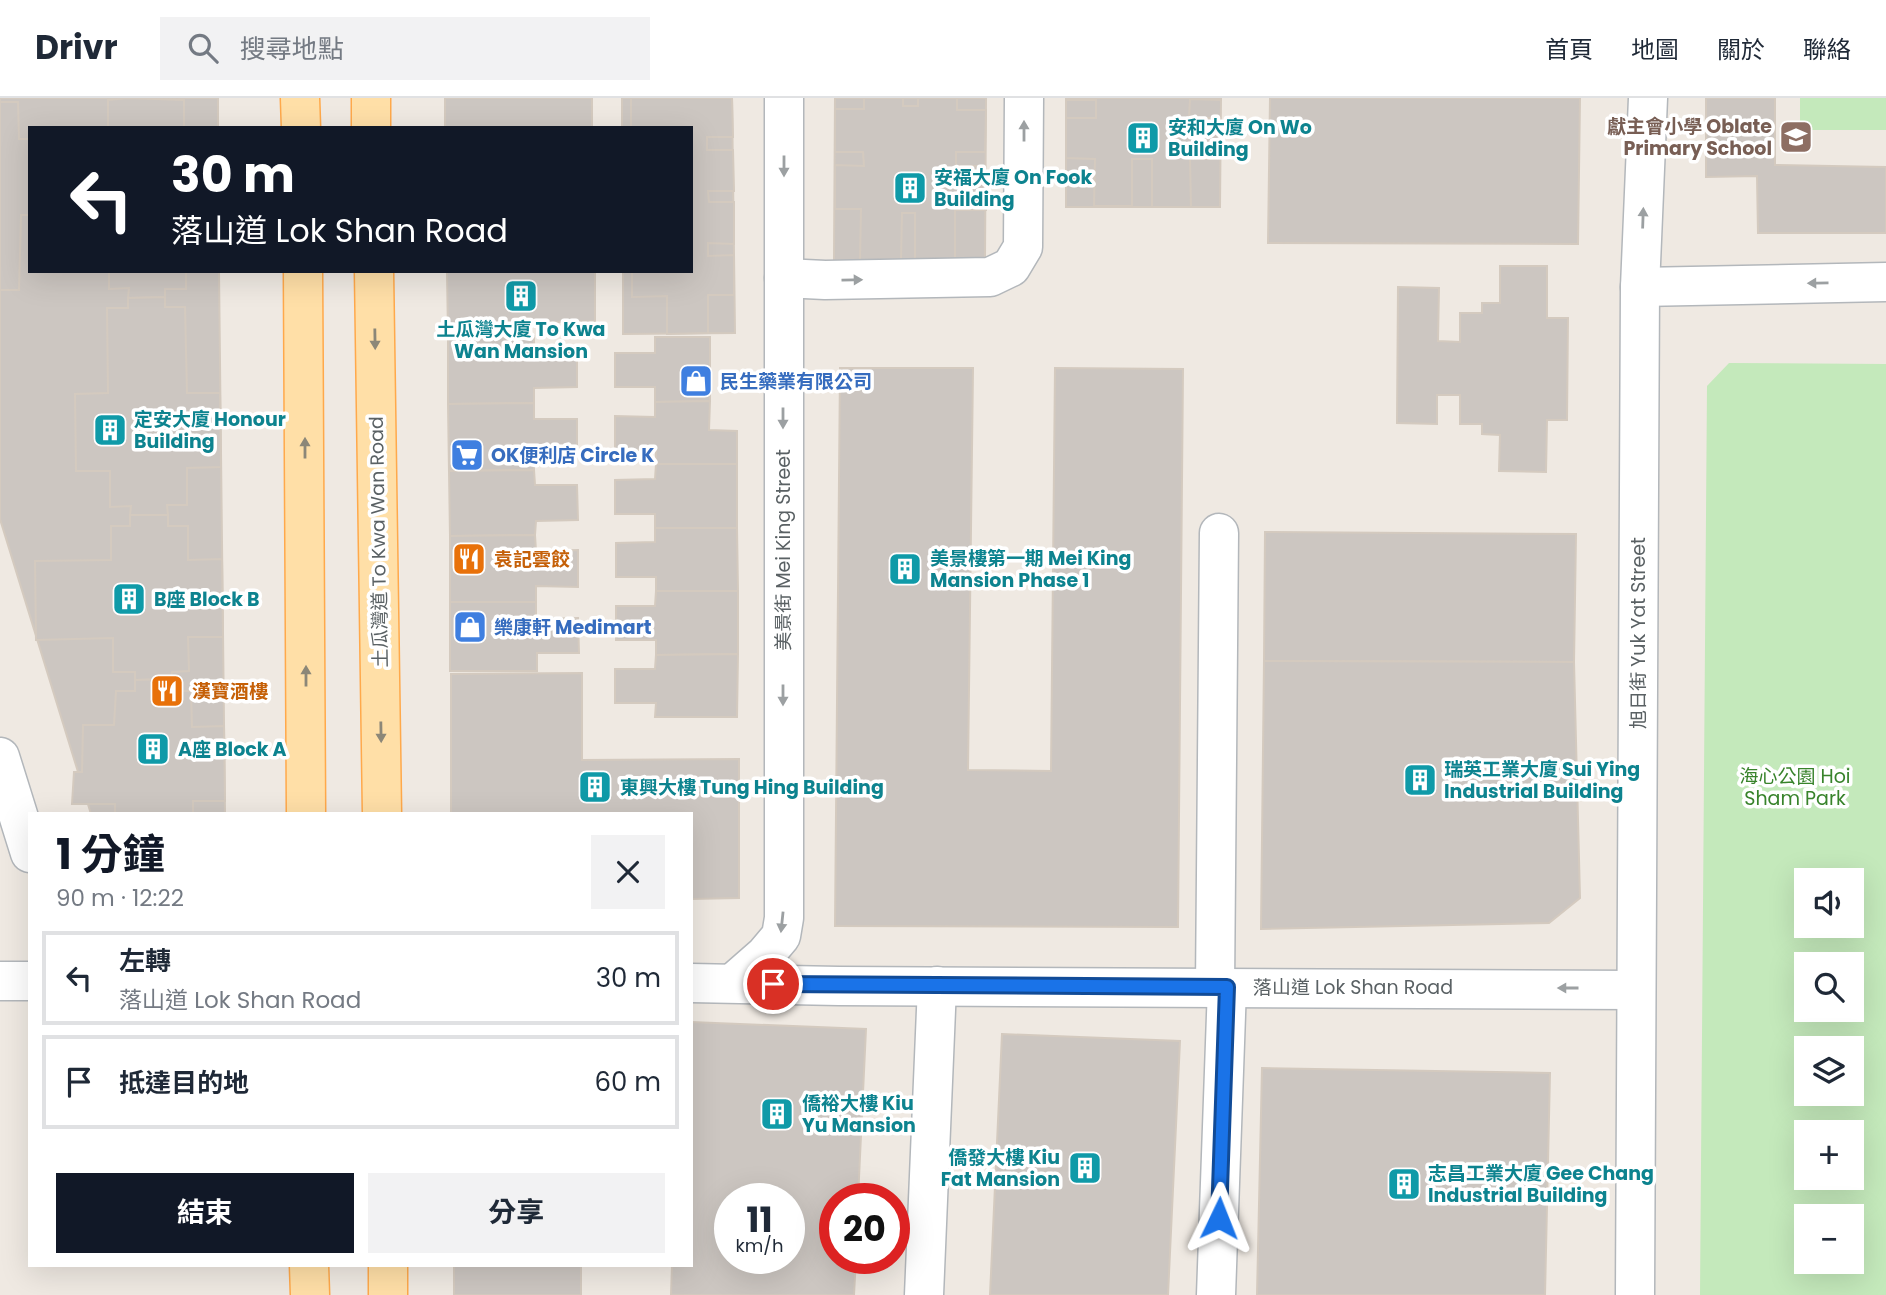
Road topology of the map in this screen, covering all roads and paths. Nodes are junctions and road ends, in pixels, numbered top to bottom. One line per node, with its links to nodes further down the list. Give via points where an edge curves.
1 (300, 98): 6 (main road)
2 (371, 98): 7 (main road)
3 (784, 98): 10 (street, 美景街 Mei King Street, one-way to 10)
4 (1024, 98): 10 (street, one-way to 4, via 990,277 1011,267 1023,247)
5 (1648, 98): 12 (street, 旭日街 Yuk Yat Street, one-way to 5)
6 (301, 126)
7 (371, 126)
8 (303, 273): 15 (main road, one-way to 8)
9 (374, 273): 16 (main road, 土瓜灣道 To Kwa Wan Road, one-way to 16)
10 (784, 278): 21 (street, 美景街 Mei King Street, one-way to 21, via 784,918 781,936)
11 (1886, 282): 12 (street, one-way to 12)
12 (1640, 287): 24 (street, 旭日街 Yuk Yat Street)
13 (1219, 533): 23 (street)
14 (0, 757): 17 (street)
15 (306, 812)
16 (382, 812)
17 (28, 847)
18 (0, 981): 19 (street)
19 (28, 981)
20 (693, 983): 21 (street, 落山道 Lok Shan Road)
21 (733, 983): 22 (street, 落山道 Lok Shan Road)
22 (937, 986): 23 (street, 落山道 Lok Shan Road); 29 (street)
23 (1221, 987): 24 (street, 落山道 Lok Shan Road, one-way to 23); 30 (street)
24 (1636, 990): 31 (street, 旭日街 Yuk Yat Street)
25 (309, 1267): 27 (main road)
26 (388, 1267): 28 (main road)
27 (310, 1295)
28 (388, 1295)
29 (924, 1295)
30 (1216, 1295)
31 (1635, 1295)

